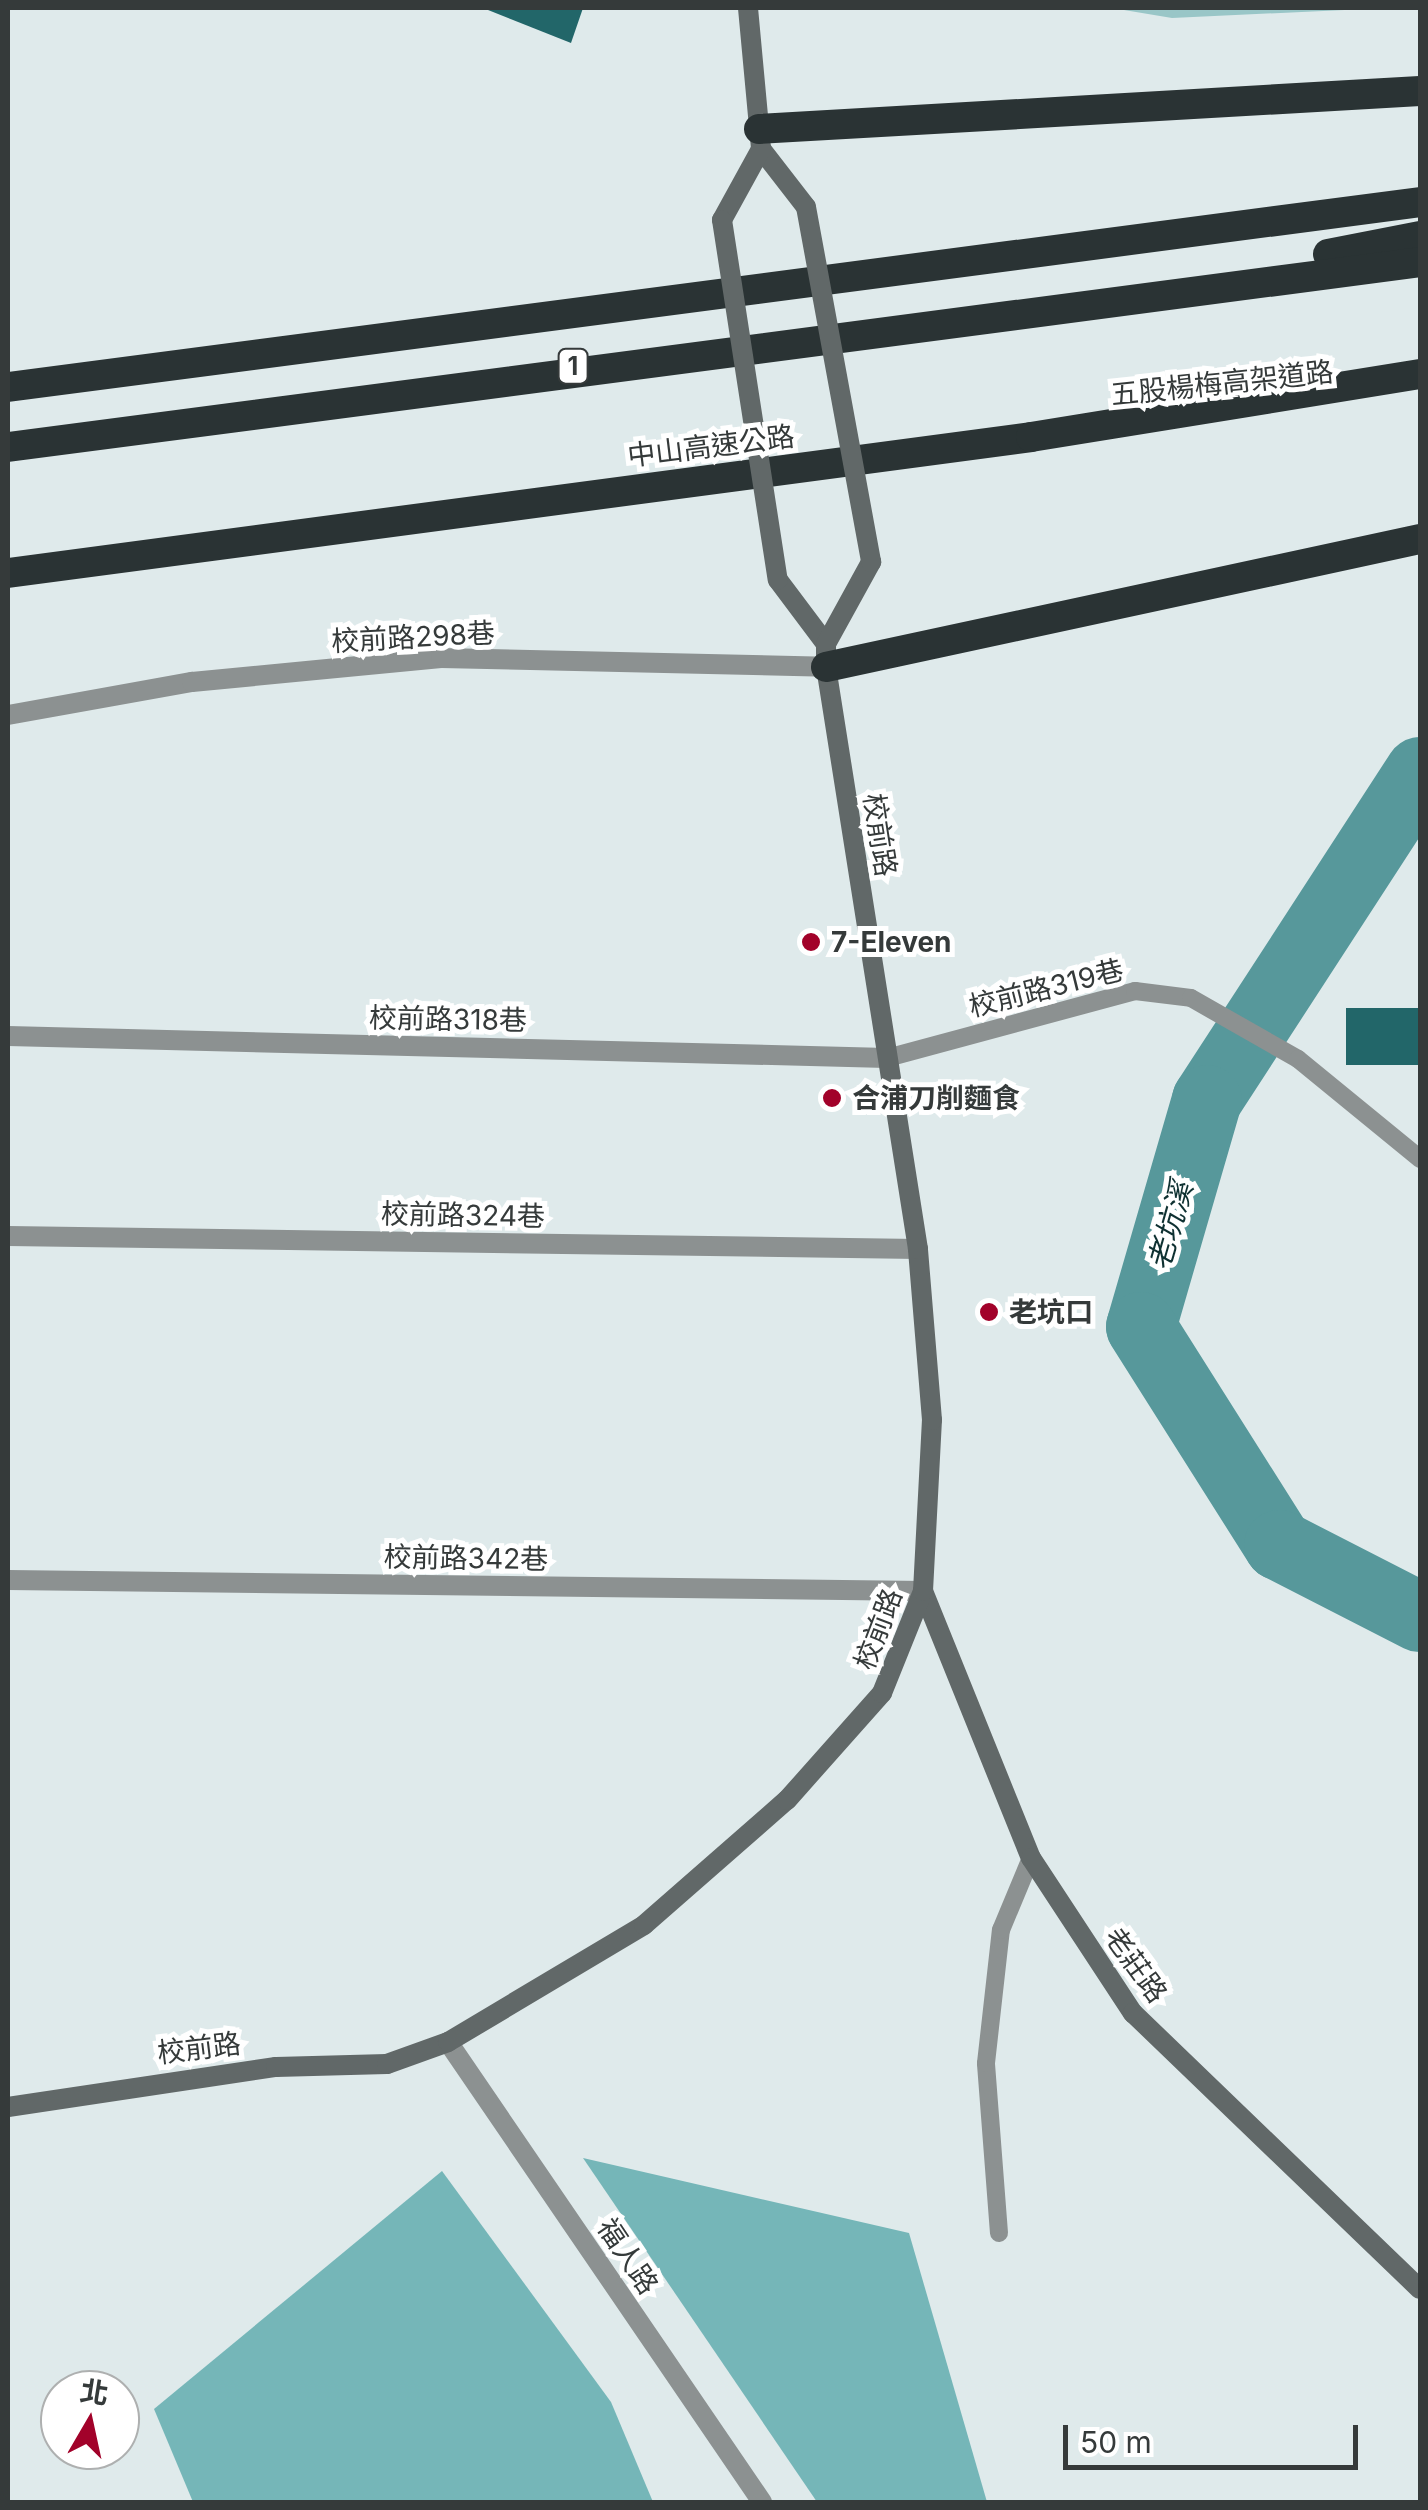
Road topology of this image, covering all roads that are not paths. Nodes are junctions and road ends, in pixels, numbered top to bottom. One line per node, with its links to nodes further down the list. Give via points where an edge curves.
1 (748, 8): 3 (street)
2 (1420, 91): 3 (highway)
3 (760, 139): 15 (street, 校前路, bridge, via 722,220 778,580); 15 (street, bridge, via 806,207 871,562)
4 (1420, 202): 9 (highway)
5 (1420, 236): 7 (highway, 1)
6 (1420, 262): 7 (highway, 1)
7 (1139, 292): 12 (highway, 1)
8 (1420, 374): 11 (highway, 中山高速公路)
9 (8, 387)
10 (1420, 394): 11 (highway, 五股楊梅高架道路)
11 (1031, 437): 14 (highway, 中山高速公路)
12 (8, 447)
13 (1420, 540): 15 (highway)
14 (8, 573)
15 (826, 655): 16 (street, 校前路298巷, via 441,658 192,682); 18 (street, 校前路)
16 (8, 715)
17 (8, 1036): 18 (street, 校前路318巷)
18 (887, 1058): 19 (lane, 校前路319巷, via 1135,990 1218,1010 1298,1059); 21 (street, 校前路)
19 (1420, 1159)
20 (8, 1236): 21 (street, 校前路324巷)
21 (918, 1249): 23 (street, 校前路, via 932,1420)
22 (8, 1580): 23 (street, 校前路342巷)
23 (923, 1592): 24 (street, 老莊路); 25 (street, 校前路, via 882,1693 788,1800 644,1925)
24 (1031, 1858): 27 (lane, via 1001,1930 986,2063); 28 (street, 老莊路, via 1133,2013)
25 (448, 2042): 26 (street, 校前路, via 387,2064 276,2066); 29 (street, 福人路)
26 (8, 2108)
27 (998, 2233)
28 (1420, 2289)
29 (762, 2502)

